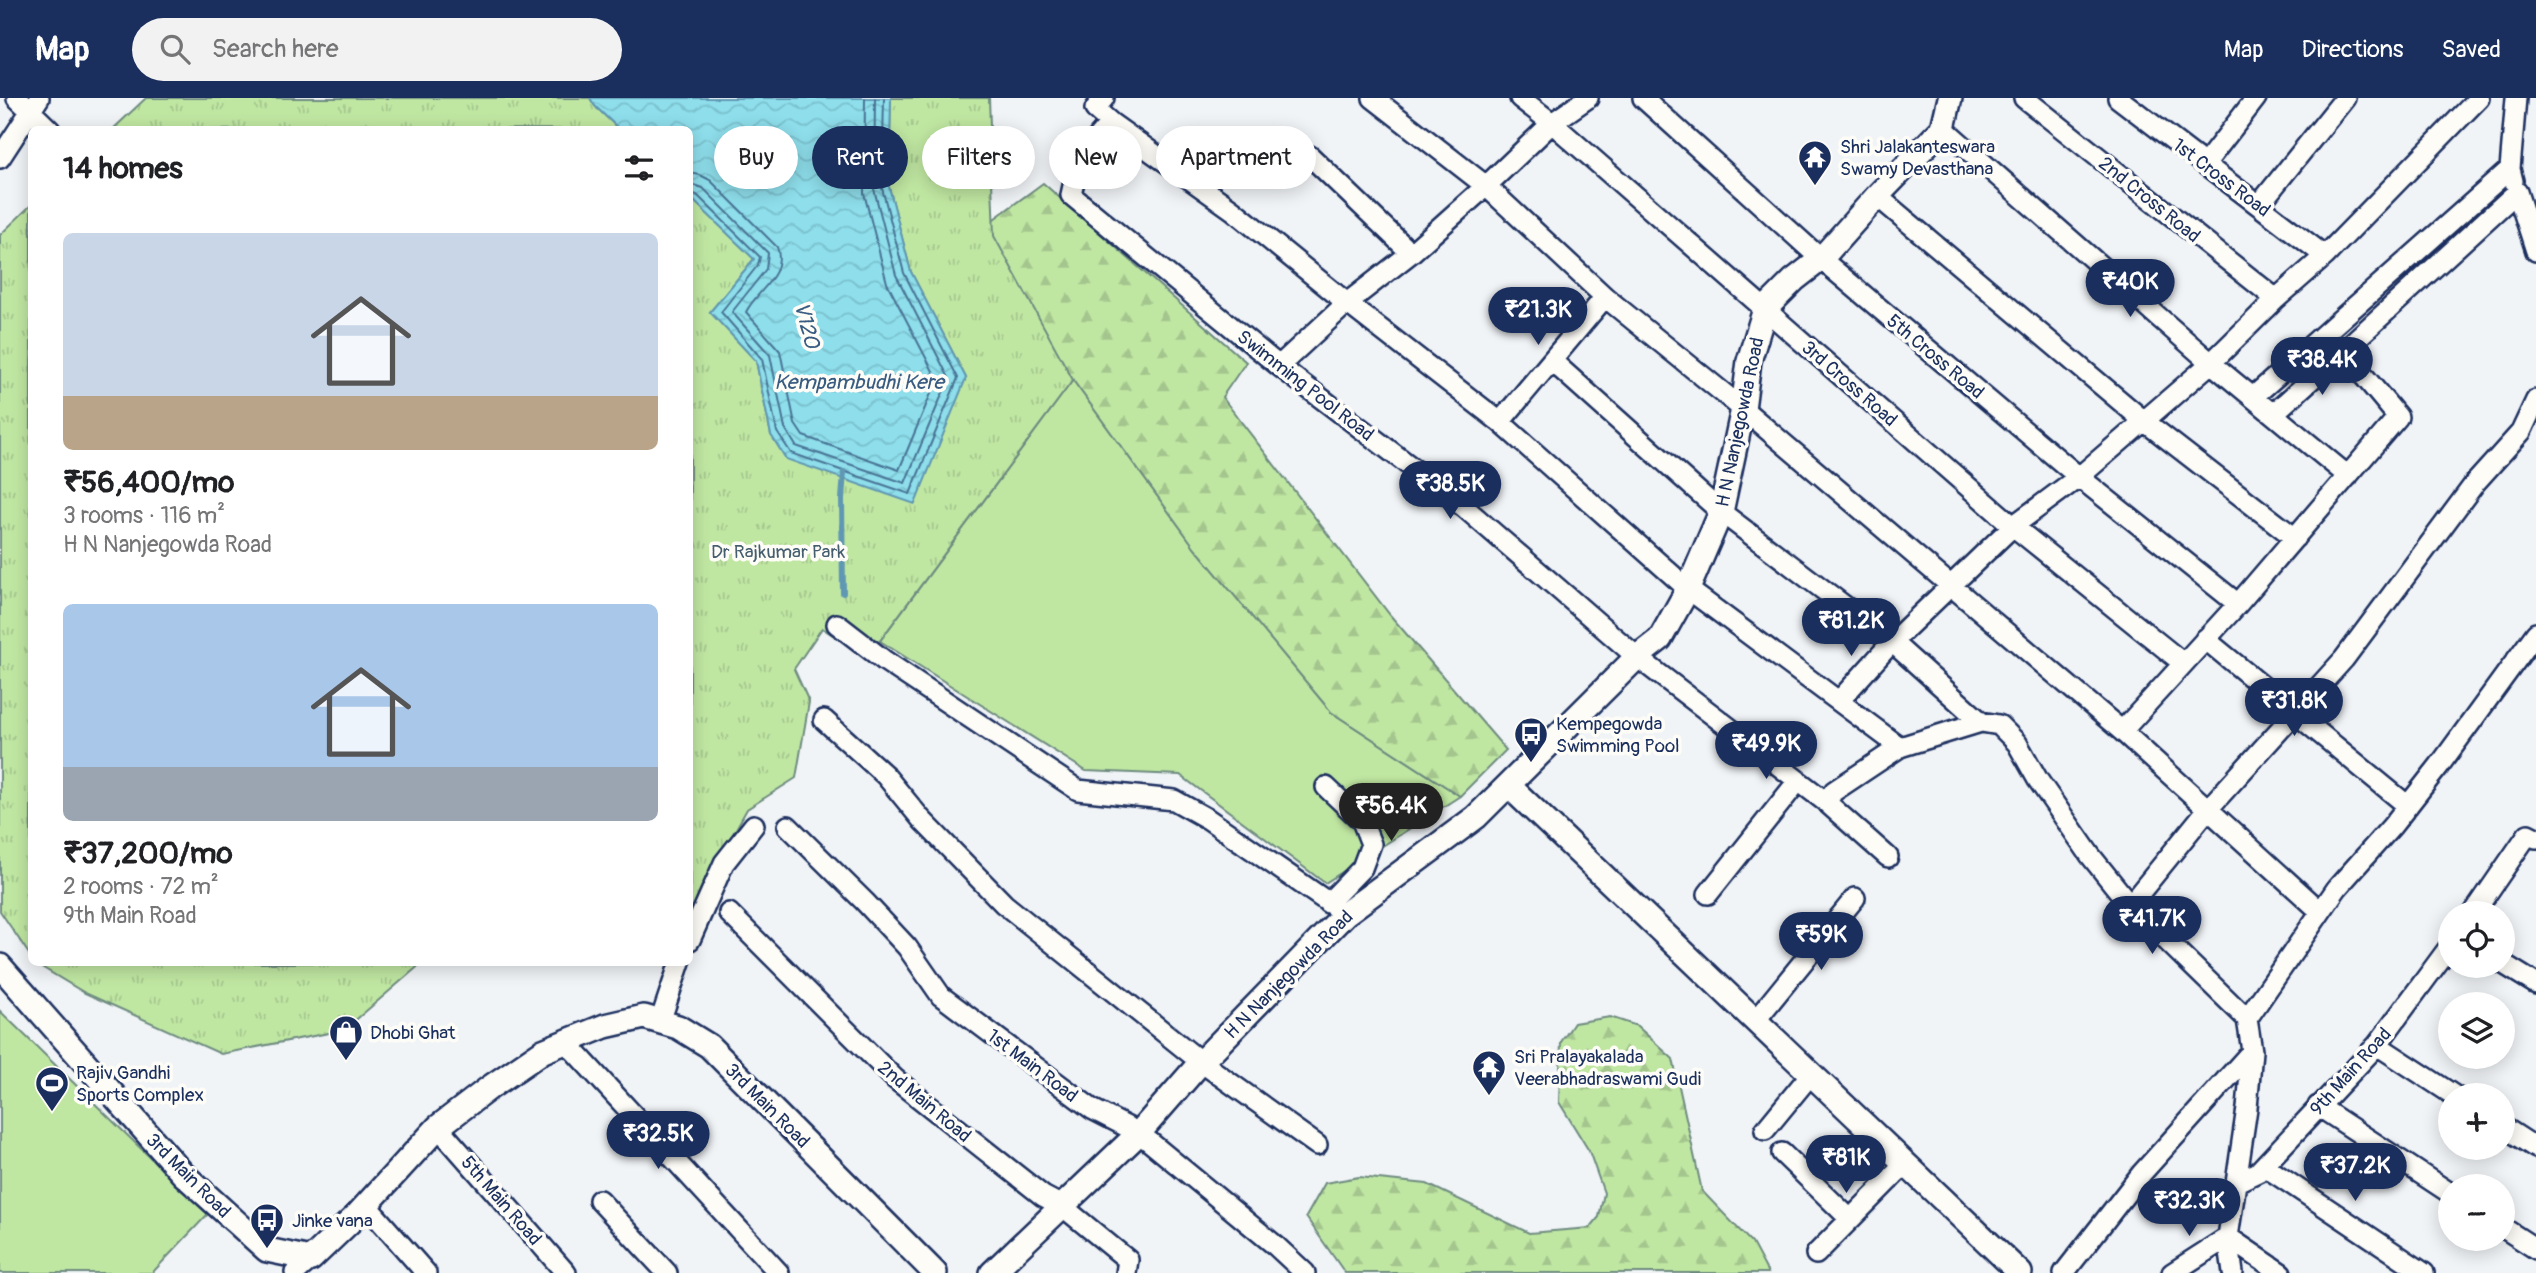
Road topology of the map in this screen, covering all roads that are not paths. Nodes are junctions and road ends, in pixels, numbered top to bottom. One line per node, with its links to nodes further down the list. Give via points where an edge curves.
1 (1104, 98): 14 (street, via 1095,109)
2 (1373, 98): 22 (street)
3 (1520, 98): 15 (street, 3rd Cross Road)
4 (1588, 98): 15 (street)
5 (1643, 98): 29 (street, 5th Cross Road)
6 (1950, 98): 17 (street, H N Nanjegowda Road)
7 (2024, 98): 31 (street, 2nd Cross Road)
8 (2118, 98): 20 (street, 1st Cross Road)
9 (2256, 98): 20 (street)
10 (2345, 98): 25 (street)
11 (2479, 98): 28 (street)
12 (2516, 98): 21 (street)
13 (29, 102): 16 (street); 18 (street)
14 (1111, 123): 32 (street, via 1233,210); 37 (street, Swimming Pool Road, via 1096,137 1083,160 1071,195)
15 (1552, 123): 22 (street); 33 (street, 3rd Cross Road)
16 (47, 126)
17 (1942, 128): 24 (street, H N Nanjegowda Road); 36 (street)
18 (0, 158)
19 (1316, 162): 27 (street)
20 (2205, 164): 25 (street, 1st Cross Road)
21 (2510, 169): 23 (street); 38 (street)
22 (1486, 186): 27 (street); 30 (street)
23 (2517, 192): 26 (street); 34 (street)
24 (1877, 196): 29 (street, H N Nanjegowda Road); 42 (street)
25 (2259, 205): 28 (street, 1st Cross Road)
26 (2536, 251)
27 (1411, 253): 32 (street)
28 (2325, 256): 31 (street)
29 (1821, 259): 33 (street, H N Nanjegowda Road); 45 (street, 5th Cross Road)
30 (1605, 297): 35 (street); 40 (street)
31 (2276, 299): 36 (street)
32 (1347, 303): 37 (street); 43 (street)
33 (1765, 309): 40 (street, H N Nanjegowda Road, via 1749,361); 47 (street, 3rd Cross Road)
34 (2343, 351): 41 (street); 44 (street, via 2398,417)
35 (1552, 361): 43 (street); 46 (street)
36 (2211, 363): 38 (street); 42 (street)
37 (1279, 366): 56 (street, Swimming Pool Road, via 1465,508)
38 (2253, 397): 41 (street)
39 (2536, 400): 59 (street, via 2521,432 2475,483 2344,659)
40 (1743, 409): 46 (street, H N Nanjegowda Road); 49 (street)
41 (2273, 414): 44 (street)
42 (2144, 421): 45 (street); 48 (street)
43 (1500, 422): 50 (street)
44 (2348, 476): 48 (street)
45 (2079, 477): 47 (street); 51 (street, 5th Cross Road)
46 (1721, 512): 50 (street, H N Nanjegowda Road); 55 (street)
47 (2013, 526): 49 (street); 57 (street, 3rd Cross Road)
48 (2295, 538): 51 (street)
49 (1951, 584): 55 (street); 62 (street)
50 (1688, 589): 56 (street, H N Nanjegowda Road, via 1660,639); 58 (street)
51 (2238, 604): 54 (street)
52 (837, 624): 78 (street, via 1078,790 1174,800)
53 (2536, 633): 68 (street)
54 (2206, 639): 57 (street); 59 (street)
55 (1892, 642): 58 (street); 61 (street)
56 (1637, 657): 64 (street, Swimming Pool Road); 65 (street, H N Nanjegowda Road)
57 (2183, 663): 62 (street)
58 (1839, 701): 63 (street)
59 (2295, 713): 68 (street); 69 (street)
60 (824, 720): 93 (street, via 885,775 1004,904)
61 (1981, 722): 63 (street); 77 (street, via 1999,724 2017,743 2090,855)
62 (2122, 731): 69 (street)
63 (1900, 747): 67 (street, via 1834,791)
64 (1798, 781): 67 (street, Swimming Pool Road); 74 (street)
65 (1508, 786): 78 (street, H N Nanjegowda Road, via 1476,817); 88 (street)
66 (1326, 787): 78 (street, via 1362,821 1371,844 1362,868)
67 (1826, 802): 73 (street, Swimming Pool Road)
68 (2408, 806): 79 (street)
69 (2207, 810): 77 (street); 79 (street)
70 (754, 825): 81 (street, via 724,863)
71 (788, 826): 99 (street, 1st Main Road, via 906,947 941,996 1092,1109)
72 (2536, 838): 76 (street, via 2528,834)
73 (1888, 856)
74 (1708, 894)
75 (1855, 898): 88 (street)
76 (2482, 901)
77 (2130, 905): 87 (street)
78 (1336, 908): 93 (street, H N Nanjegowda Road)
79 (2320, 911): 87 (street)
80 (729, 913): 109 (street, 2nd Main Road, via 895,1079 1043,1196)
81 (693, 933)
82 (2438, 962): 91 (street, 9th Main Road)
83 (0, 965): 116 (street, 3rd Main Road, via 183,1174 267,1250)
84 (679, 966): 89 (street)
85 (2515, 971): 86 (street)
86 (2536, 984)
87 (2247, 1019): 92 (street)
88 (1755, 1021): 94 (street)
89 (660, 1022): 90 (street, 3rd Main Road, via 644,1017 606,1026); 121 (street, 3rd Main Road, via 709,1046)
90 (567, 1043): 97 (street, 3rd Main Road, via 543,1051); 120 (street)
91 (2377, 1045): 95 (street); 96 (street, 9th Main Road)
92 (2252, 1051): 106 (street); 126 (street, via 2142,1173)
93 (1200, 1062): 99 (street, H N Nanjegowda Road); 101 (street)
94 (1811, 1074): 98 (street); 104 (street)
95 (2438, 1085)
96 (2318, 1106): 105 (street, 9th Main Road); 107 (street)
97 (438, 1127): 110 (street, 3rd Main Road); 118 (street, 5th Main Road)
98 (1765, 1130)
99 (1139, 1133): 109 (street, H N Nanjegowda Road); 124 (street, 1st Main Road)
100 (2515, 1134): 102 (street)
101 (1317, 1144)
102 (2536, 1148)
103 (1782, 1153): 111 (street)
104 (1905, 1164): 111 (street); 125 (street)
105 (2264, 1166): 106 (street, 9th Main Road); 130 (street)
106 (2237, 1182): 113 (street)
107 (2438, 1185)
108 (599, 1200): 119 (street)
109 (1062, 1206): 122 (street, H N Nanjegowda Road); 123 (street, 2nd Main Road, via 1128,1260)
110 (358, 1214): 116 (street, 3rd Main Road); 117 (street, via 367,1206)
111 (1850, 1219): 115 (street)
112 (2515, 1235): 114 (street)
113 (2228, 1237): 127 (street); 128 (street); 129 (street)
114 (2536, 1249)
115 (1816, 1254)
116 (309, 1268)
117 (426, 1273)
118 (566, 1273)
119 (667, 1273)
120 (779, 1273)
121 (935, 1273)
122 (992, 1273)
123 (1126, 1273)
124 (1305, 1273)
125 (2020, 1273)
126 (2064, 1273)
127 (2172, 1273)
128 (2233, 1273)
129 (2281, 1273)
130 (2424, 1273)

